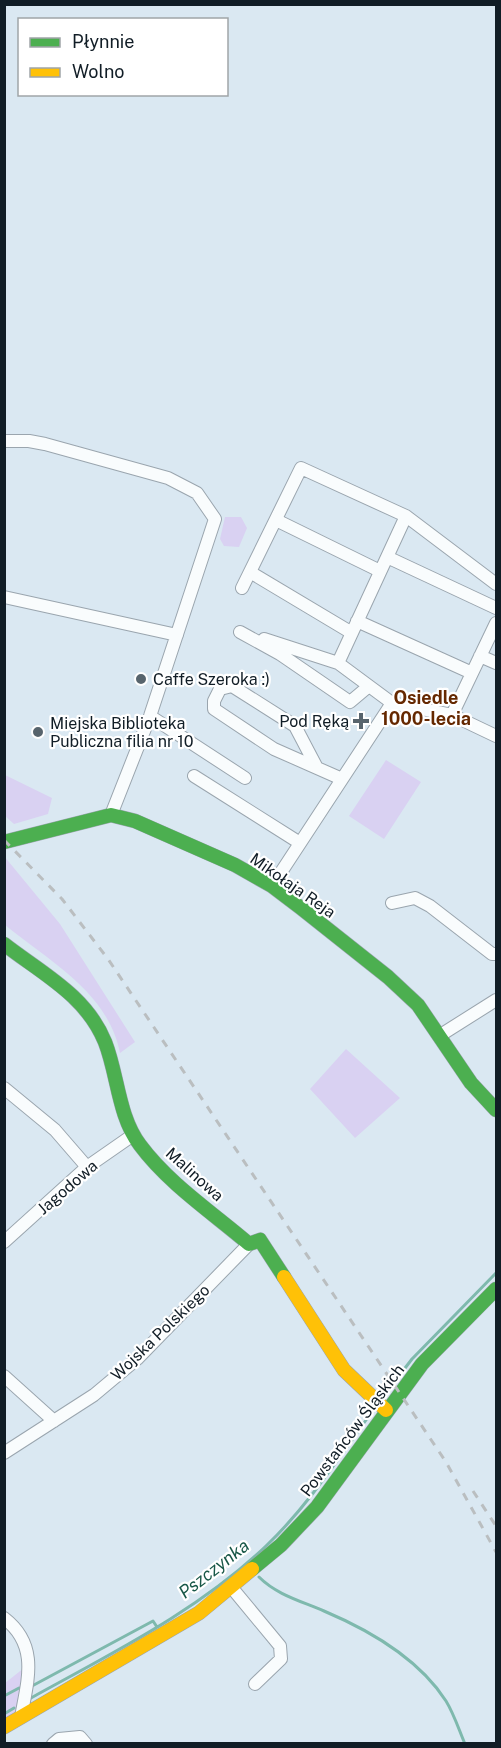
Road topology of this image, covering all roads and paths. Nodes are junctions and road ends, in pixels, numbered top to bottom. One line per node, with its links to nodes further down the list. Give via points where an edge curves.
1 (4, 441): 13 (street, via 45,444 168,478 197,493 215,519)
2 (406, 516): 3 (street, via 302,468); 4 (street); 7 (street)
3 (276, 520): 5 (street); 6 (street)
4 (387, 557): 5 (street); 10 (street)
5 (380, 571): 12 (street)
6 (250, 572): 8 (street); 12 (street)
7 (496, 584)
8 (242, 588)
9 (4, 597): 13 (street)
10 (496, 608)
11 (496, 622): 14 (street)
12 (355, 627): 15 (street); 17 (street)
13 (177, 635): 21 (street)
14 (480, 656): 16 (street); 17 (street)
15 (338, 663): 18 (street); 18 (street, via 240,632 350,702)
16 (496, 663)
17 (472, 673): 20 (street)
18 (369, 686): 19 (street)
19 (392, 703): 20 (street); 26 (street)
20 (452, 715): 22 (street)
21 (150, 716): 25 (street); 27 (street)
22 (496, 736)
23 (316, 766): 23 (street, via 274,749 214,709 220,689 232,686 243,690 296,726); 26 (street)
24 (194, 776): 29 (street)
25 (245, 778)
26 (342, 779): 29 (street)
27 (111, 815): 28 (street, Mikołaja Reja); 30 (street, Mikołaja Reja, via 135,821 235,865)
28 (4, 842)
29 (300, 843): 30 (street)
30 (272, 886): 35 (street, Mikołaja Reja, via 388,977 418,1005)
31 (392, 903): 33 (street, via 414,898)
32 (4, 944): 38 (street, Malinowa, via 70,993 96,1023)
33 (496, 954)
34 (496, 1000): 35 (street)
35 (439, 1036): 37 (street, Mikołaja Reja, via 477,1092)
36 (4, 1088): 39 (street, via 55,1130)
37 (496, 1110)
38 (133, 1135): 39 (street, Jagodowa); 41 (street, Malinowa, via 150,1156)
39 (87, 1167): 40 (street, Jagodowa)
40 (6, 1240)
41 (249, 1244): 44 (street, Malinowa, via 260,1240 344,1370); 45 (street, Wojska Polskiego, via 137,1359)
42 (496, 1289): 44 (street, Powstańców Śląskich, via 422,1364)
43 (4, 1376): 45 (street)
44 (386, 1410): 47 (street, Powstańców Śląskich, via 316,1507 281,1545)
45 (54, 1422): 46 (street, Wojska Polskiego)
46 (4, 1454)
47 (232, 1588): 49 (street, via 280,1646 281,1659); 50 (street, Powstańców Śląskich, via 199,1613)
48 (4, 1618): 50 (street, via 25,1641 30,1659)
49 (255, 1684)
50 (21, 1717): 51 (street, Powstańców Śląskich)
51 (4, 1727)
52 (53, 1743): 53 (street, via 80,1737)
53 (86, 1743)

